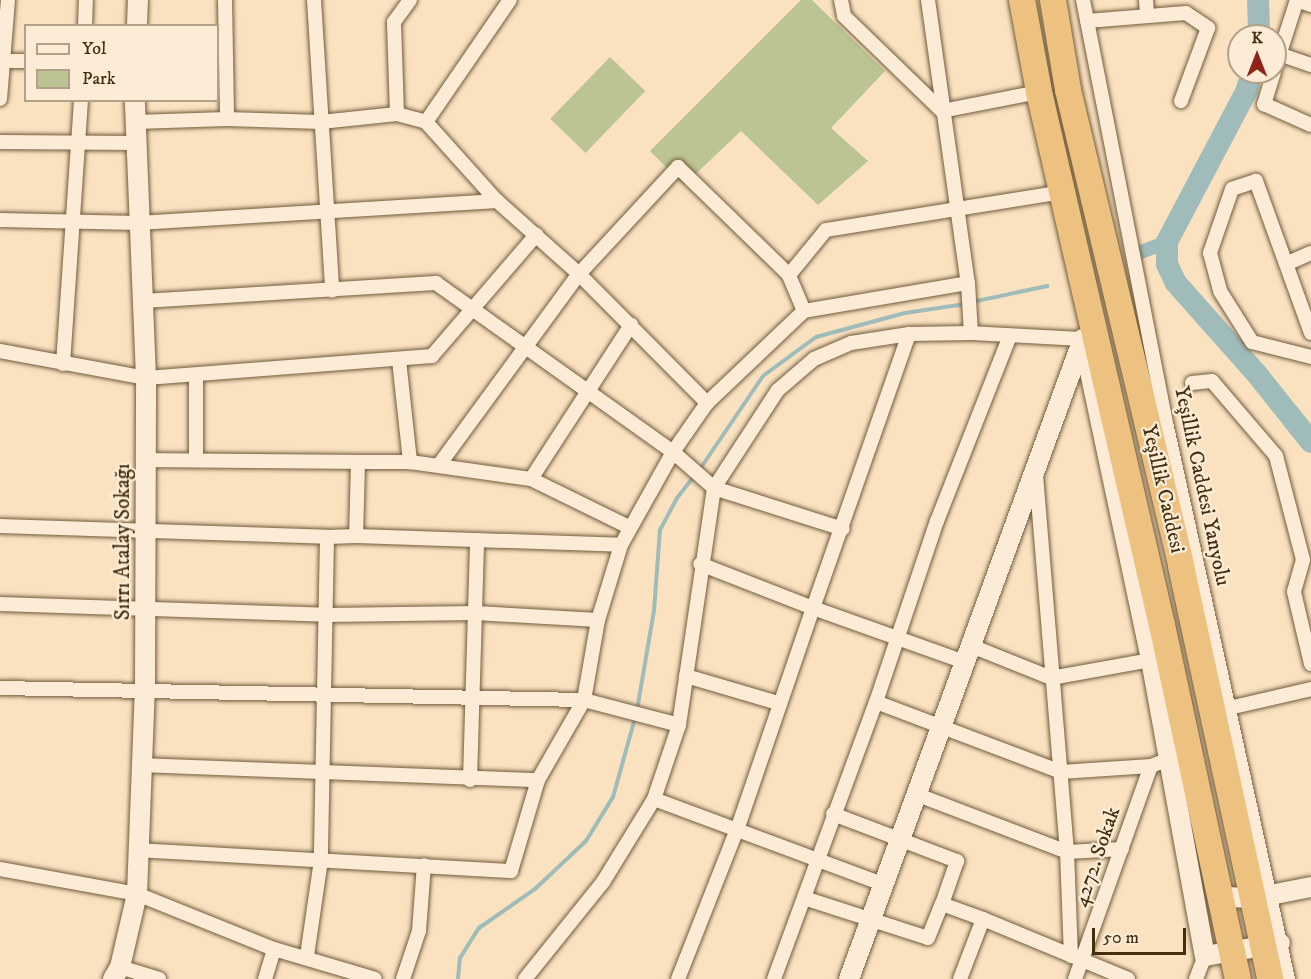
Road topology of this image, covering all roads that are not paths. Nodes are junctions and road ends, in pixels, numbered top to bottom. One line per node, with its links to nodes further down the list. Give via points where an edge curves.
1 (8, 0): 20 (street)
2 (86, 0): 17 (street)
3 (138, 0): 18 (street)
4 (225, 0): 32 (street)
5 (314, 0): 34 (street)
6 (410, 0): 31 (street, via 393,22)
7 (510, 0): 35 (street)
8 (841, 0): 30 (street, via 843,16)
9 (928, 0): 30 (street)
10 (1022, 0): 25 (highway, Yeşillik Caddesi)
11 (1053, 0): 136 (highway, Yeşillik Caddesi, via 1068,90)
12 (1083, 0): 16 (street, Yeşillik Caddesi Yanyolu)
13 (1146, 0): 15 (street)
14 (1311, 5): 19 (street, via 1297,0)
15 (1147, 16): 16 (street); 27 (street, via 1186,13 1208,28)
16 (1087, 21): 111 (street, Yeşillik Caddesi Yanyolu, via 1167,427)
17 (85, 24)
18 (137, 24)
19 (1287, 30)
20 (2, 61): 21 (street); 26 (street)
21 (24, 61)
22 (1287, 62): 23 (street)
23 (1311, 65)
24 (1270, 84): 36 (street, via 1264,104)
25 (1039, 92): 30 (street); 40 (highway, Yeşillik Caddesi)
26 (0, 99)
27 (1181, 101)
28 (81, 102): 37 (street)
29 (135, 102): 33 (street, Sırrı Atalay Sokağı)
30 (942, 111): 42 (street)
31 (397, 114): 34 (street); 35 (street)
32 (227, 119): 33 (street); 34 (street)
33 (135, 122): 39 (street, Sırrı Atalay Sokağı)
34 (321, 122): 43 (street)
35 (426, 122): 41 (street)
36 (1311, 125)
37 (80, 141): 38 (street); 39 (street); 45 (street)
38 (0, 142)
39 (134, 143): 46 (street, Sırrı Atalay Sokağı)
40 (1063, 192): 42 (street); 62 (highway, Yeşillik Caddesi)
41 (497, 201): 43 (street); 47 (street)
42 (956, 207): 51 (street, via 826,230); 52 (street)
43 (326, 213): 46 (street); 53 (street)
44 (0, 220): 45 (street)
45 (74, 223): 46 (street); 67 (street)
46 (138, 223): 54 (street, Sırrı Atalay Sokağı)
47 (536, 235): 50 (street); 55 (street)
48 (1311, 253): 49 (street)
49 (1286, 264): 58 (street); 65 (street, via 1256,181 1232,189 1210,253 1220,291 1252,342)
50 (579, 274): 51 (street, via 678,167); 57 (street); 63 (street)
51 (789, 275): 56 (street)
52 (968, 283): 56 (street); 59 (street)
53 (332, 290): 54 (street); 55 (street, via 436,284)
54 (142, 301): 69 (street, Sırrı Atalay Sokağı)
55 (472, 308): 63 (street); 66 (street, via 432,356)
56 (804, 311): 72 (street)
57 (631, 325): 71 (street); 72 (street)
58 (1310, 327)
59 (971, 333): 60 (street); 61 (street)
60 (909, 334): 81 (street, via 851,343 814,359 778,390); 84 (street)
61 (1010, 336): 62 (street); 97 (street)
62 (1089, 337): 78 (street); 99 (street); 135 (highway, Yeşillik Caddesi)
63 (526, 346): 71 (street); 79 (street)
64 (0, 351): 67 (street)
65 (1311, 357)
66 (399, 360): 68 (street); 77 (street)
67 (63, 364): 69 (street)
68 (196, 377): 69 (street); 74 (street)
69 (146, 378): 75 (street, Sırrı Atalay Sokağı)
70 (1192, 382): 100 (street, via 1212,381 1276,456 1303,560 1294,592)
71 (588, 390): 73 (street); 80 (street)
72 (707, 403): 73 (street)
73 (673, 452): 81 (street); 83 (street)
74 (196, 459): 75 (street); 76 (street)
75 (147, 460): 85 (street, Sırrı Atalay Sokağı)
76 (358, 462): 77 (street); 86 (street)
77 (410, 462): 79 (street)
78 (1036, 464): 98 (street); 102 (street)
79 (439, 465): 80 (street)
80 (531, 479): 83 (street)
81 (714, 488): 84 (street); 90 (street)
82 (0, 526): 85 (street)
83 (629, 527): 89 (street)
84 (843, 529): 93 (street)
85 (146, 532): 87 (street); 92 (street, Sırrı Atalay Sokağı)
86 (356, 536): 87 (street); 88 (street)
87 (327, 537): 95 (street)
88 (477, 540): 89 (street); 94 (street)
89 (621, 545): 96 (street)
90 (700, 564): 93 (street); 101 (street)
91 (0, 604): 92 (street)
92 (147, 606): 95 (street); 105 (street, Sırrı Atalay Sokağı)
93 (813, 608): 97 (street); 110 (street)
94 (476, 613): 95 (street); 96 (street); 107 (street)
95 (326, 615): 106 (street)
96 (598, 620): 108 (street)
97 (896, 637): 98 (street); 109 (street)
98 (966, 653): 102 (street); 113 (street)
99 (1151, 660): 102 (street); 114 (street)
100 (1311, 664)
101 (686, 676): 110 (street); 112 (street)
102 (1051, 678): 116 (street)
103 (0, 688): 105 (street)
104 (1311, 689): 111 (street)
105 (146, 690): 106 (street); 115 (street, Sırrı Atalay Sokağı)
106 (324, 694): 107 (street); 117 (street)
107 (471, 696): 108 (street); 118 (street)
108 (584, 700): 112 (street); 119 (street)
109 (876, 702): 113 (street); 122 (street)
110 (778, 704): 123 (street)
111 (1229, 708): 136 (street, Yeşillik Caddesi Yanyolu)
112 (679, 725): 121 (street)
113 (940, 727): 116 (street); 120 (street)
114 (1161, 763): 116 (street); 125 (street, 4272. Sokak); 145 (street)
115 (141, 765): 117 (street); 126 (street, Sırrı Atalay Sokağı)
116 (1061, 772): 127 (street)
117 (323, 774): 118 (street); 129 (street)
118 (470, 780): 119 (street)
119 (538, 780): 130 (street, via 511,871)
120 (918, 795): 124 (street); 127 (street)
121 (654, 798): 123 (street); 152 (street, via 603,882)
122 (833, 814): 124 (street); 128 (street)
123 (738, 827): 128 (street); 153 (street)
124 (900, 838): 132 (street); 138 (street, via 957,861)
125 (1122, 849): 127 (street); 146 (street, 4272. Sokak)
126 (139, 850): 129 (street); 134 (street, Sırrı Atalay Sokağı)
127 (1067, 852): 146 (street)
128 (817, 857): 132 (street); 137 (street)
129 (321, 860): 130 (street); 144 (street)
130 (424, 865): 151 (street, via 419,931)
131 (0, 869): 134 (street)
132 (882, 884): 139 (street)
133 (1311, 887): 136 (street)
134 (137, 894): 143 (street); 147 (street, Sırrı Atalay Sokağı)
135 (1222, 897): 136 (street); 142 (highway, Yeşillik Caddesi)
136 (1263, 897): 141 (highway, Yeşillik Caddesi)
137 (804, 898): 139 (street); 154 (street)
138 (942, 904): 139 (street, via 928,938); 140 (street)
139 (869, 919): 155 (street)
140 (983, 919): 146 (street); 156 (street)
141 (1272, 944): 142 (street); 161 (highway, Yeşillik Caddesi); 162 (street)
142 (1232, 948): 145 (street); 160 (highway, Yeşillik Caddesi)
143 (274, 949): 144 (street); 149 (street)
144 (307, 956): 150 (street)
145 (1205, 956): 159 (street)
146 (1077, 959): 157 (street, 4272. Sokak); 158 (street)
147 (117, 973): 148 (street)
148 (159, 979)
149 (265, 979)
150 (375, 979)
151 (403, 979)
152 (525, 979)
153 (678, 979)
154 (774, 979)
155 (849, 979)
156 (960, 979)
157 (1075, 979)
158 (1128, 979)
159 (1196, 979)
160 (1238, 979)
161 (1270, 979)
162 (1288, 979)

